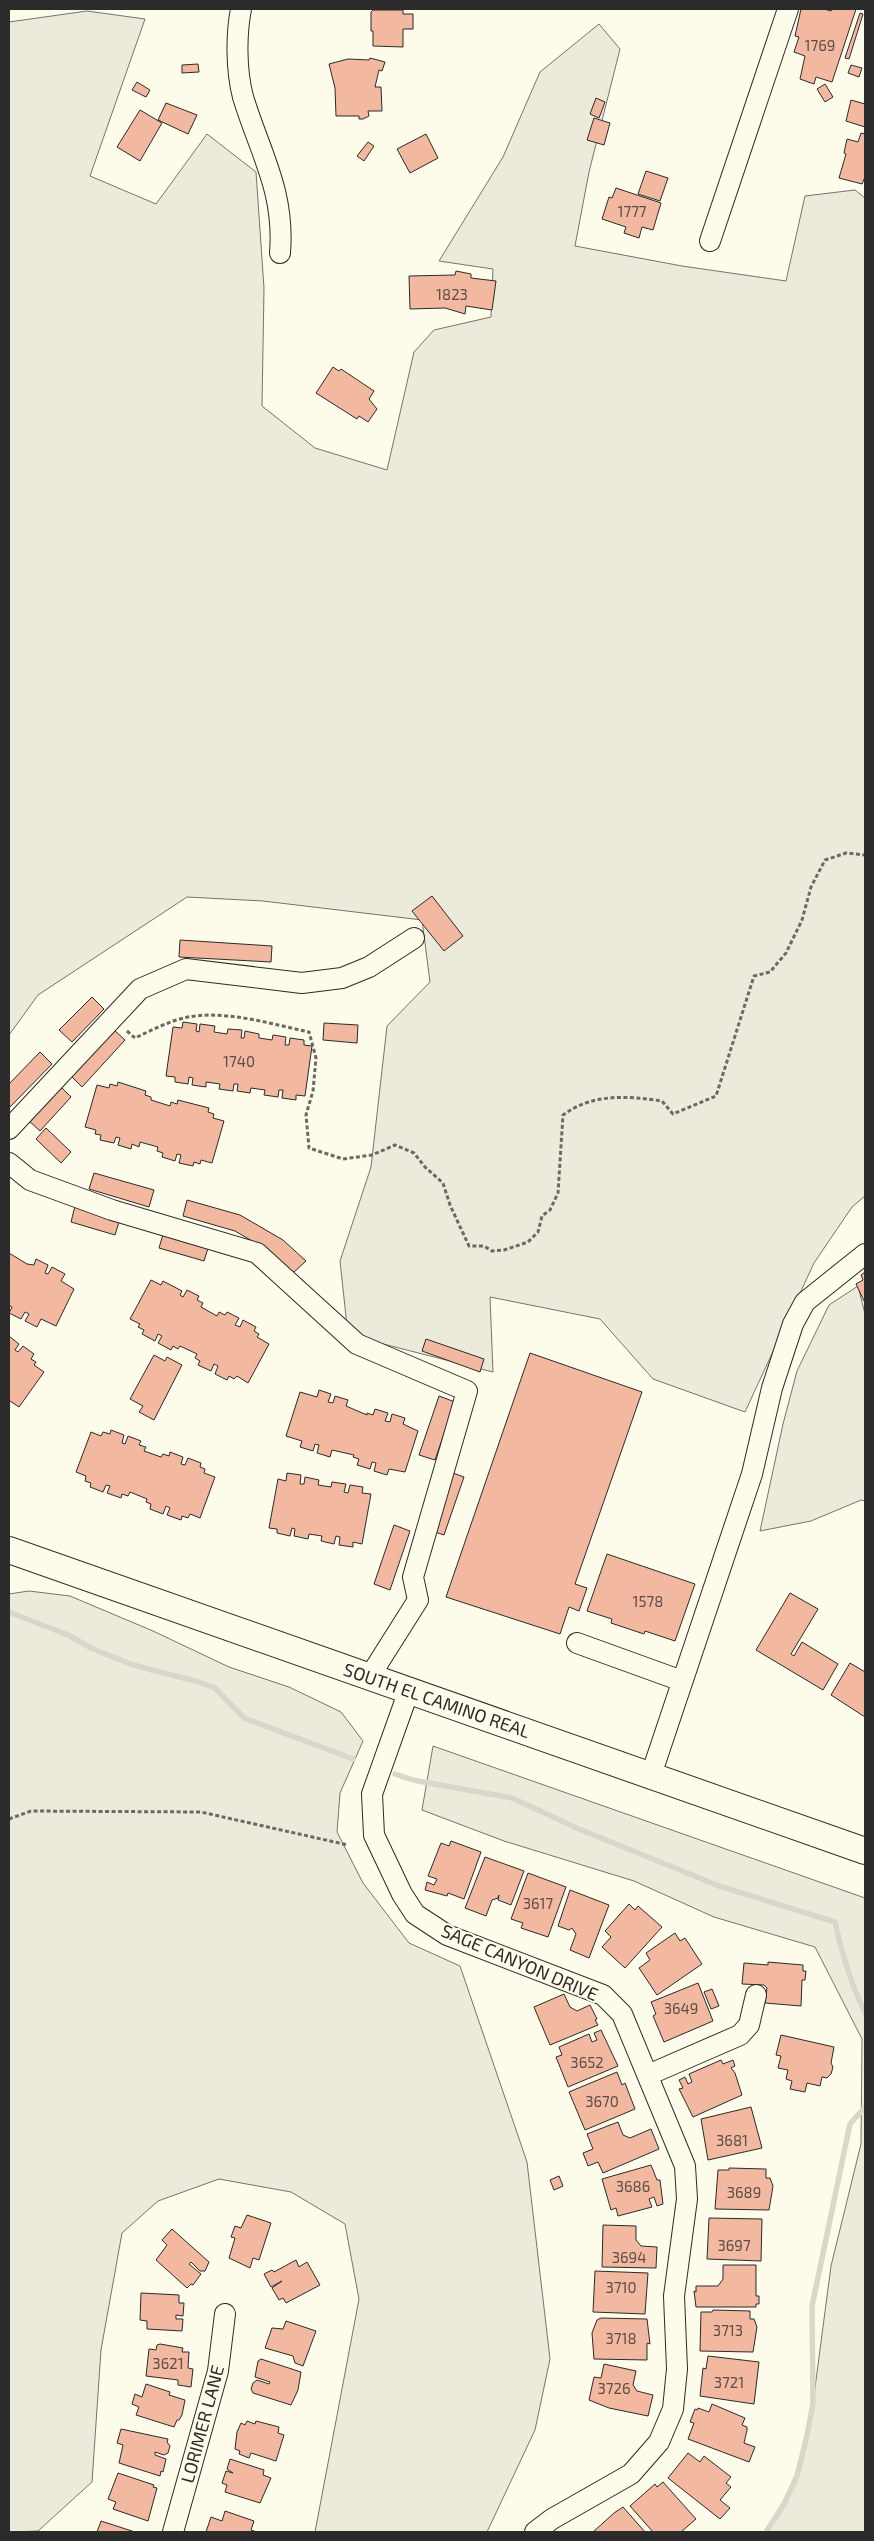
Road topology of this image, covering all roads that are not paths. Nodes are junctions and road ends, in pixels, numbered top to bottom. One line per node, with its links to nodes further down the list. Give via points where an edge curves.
1 (241, 9): 4 (street, via 236,35 243,95 273,176 282,230)
2 (788, 9): 3 (street)
3 (710, 241)
4 (280, 253)
5 (414, 938): 6 (street, via 369,967 342,978 302,983 186,969 140,989)
6 (9, 1129)
7 (9, 1163): 11 (street, via 30,1180 257,1253 356,1344 467,1391 413,1577 418,1600)
8 (865, 1254): 12 (street, via 805,1302 793,1324 772,1388 752,1474)
9 (9, 1550): 11 (main road, SOUTH EL CAMINO REAL)
10 (577, 1644): 12 (street)
11 (370, 1676): 13 (main road, SOUTH EL CAMINO REAL)
12 (682, 1681): 14 (street)
13 (409, 1690): 14 (main road, SOUTH EL CAMINO REAL); 17 (street, SAGE CANYON DRIVE, via 372,1794 374,1835 402,1894 415,1914 447,1935 603,1995 622,2014)
14 (651, 1775): 15 (main road, SOUTH EL CAMINO REAL)
15 (865, 1851)
16 (756, 1995): 17 (street, via 749,2025 740,2035)
17 (648, 2075): 20 (street, SAGE CANYON DRIVE, via 685,2166 687,2199 674,2296 677,2369 672,2409 659,2442 631,2474)
18 (225, 2314): 19 (street, LORIMER LANE, via 218,2371)
19 (173, 2532)
20 (535, 2532)

